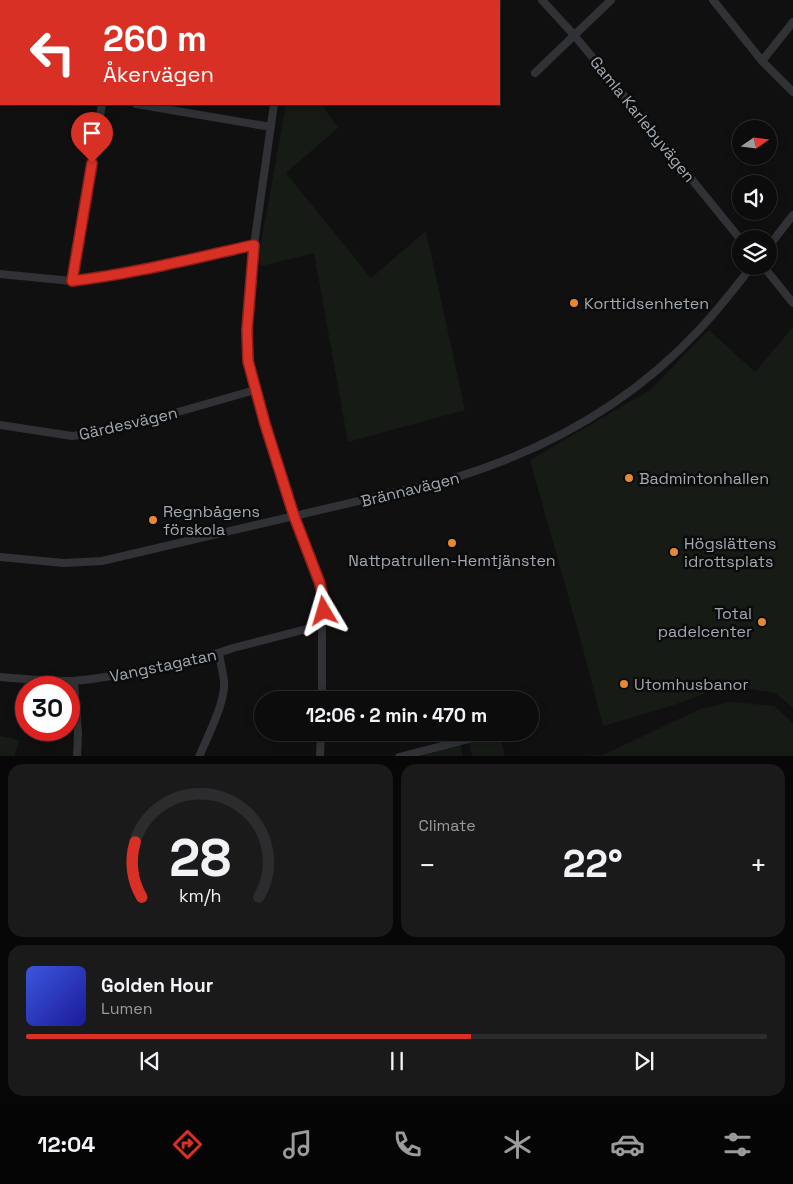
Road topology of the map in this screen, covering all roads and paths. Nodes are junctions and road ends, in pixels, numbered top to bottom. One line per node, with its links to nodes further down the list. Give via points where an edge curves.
1 (542, 0): 5 (street, Gamla Karlebyvägen)
2 (611, 0): 5 (street)
3 (713, 0): 6 (street)
4 (793, 22): 6 (street)
5 (574, 35): 7 (street); 14 (street, Gamla Karlebyvägen)
6 (762, 61): 8 (street)
7 (535, 73)
8 (793, 92)
9 (102, 105): 20 (street)
10 (142, 105): 12 (street)
11 (274, 105): 12 (street)
12 (271, 127): 16 (street)
13 (793, 216): 15 (street)
14 (733, 230)
15 (777, 236)
16 (254, 245): 20 (street); 22 (street, via 247,330 248,361)
17 (0, 274): 20 (street)
18 (745, 275): 24 (street, Brännavägen, via 681,348 644,381 579,426 529,451 474,472)
19 (770, 275): 21 (street)
20 (72, 281)
21 (793, 302)
22 (255, 390): 23 (street, Gärdesvägen, via 82,435); 24 (street)
23 (0, 424)
24 (294, 516): 25 (street, Brännavägen, via 102,561 64,563); 26 (street, via 322,592)
25 (0, 557)
26 (322, 625): 27 (street, Vangstagatan); 31 (street)
27 (219, 653): 30 (street, Vangstagatan, via 155,669); 36 (street, via 223,692)
28 (0, 677): 29 (street, Vangstagatan)
29 (15, 679)
30 (80, 680)
31 (322, 691)
32 (78, 741): 35 (street)
33 (320, 741): 37 (street)
34 (460, 741): 38 (street)
35 (77, 756)
36 (199, 756)
37 (320, 756)
38 (399, 756)

